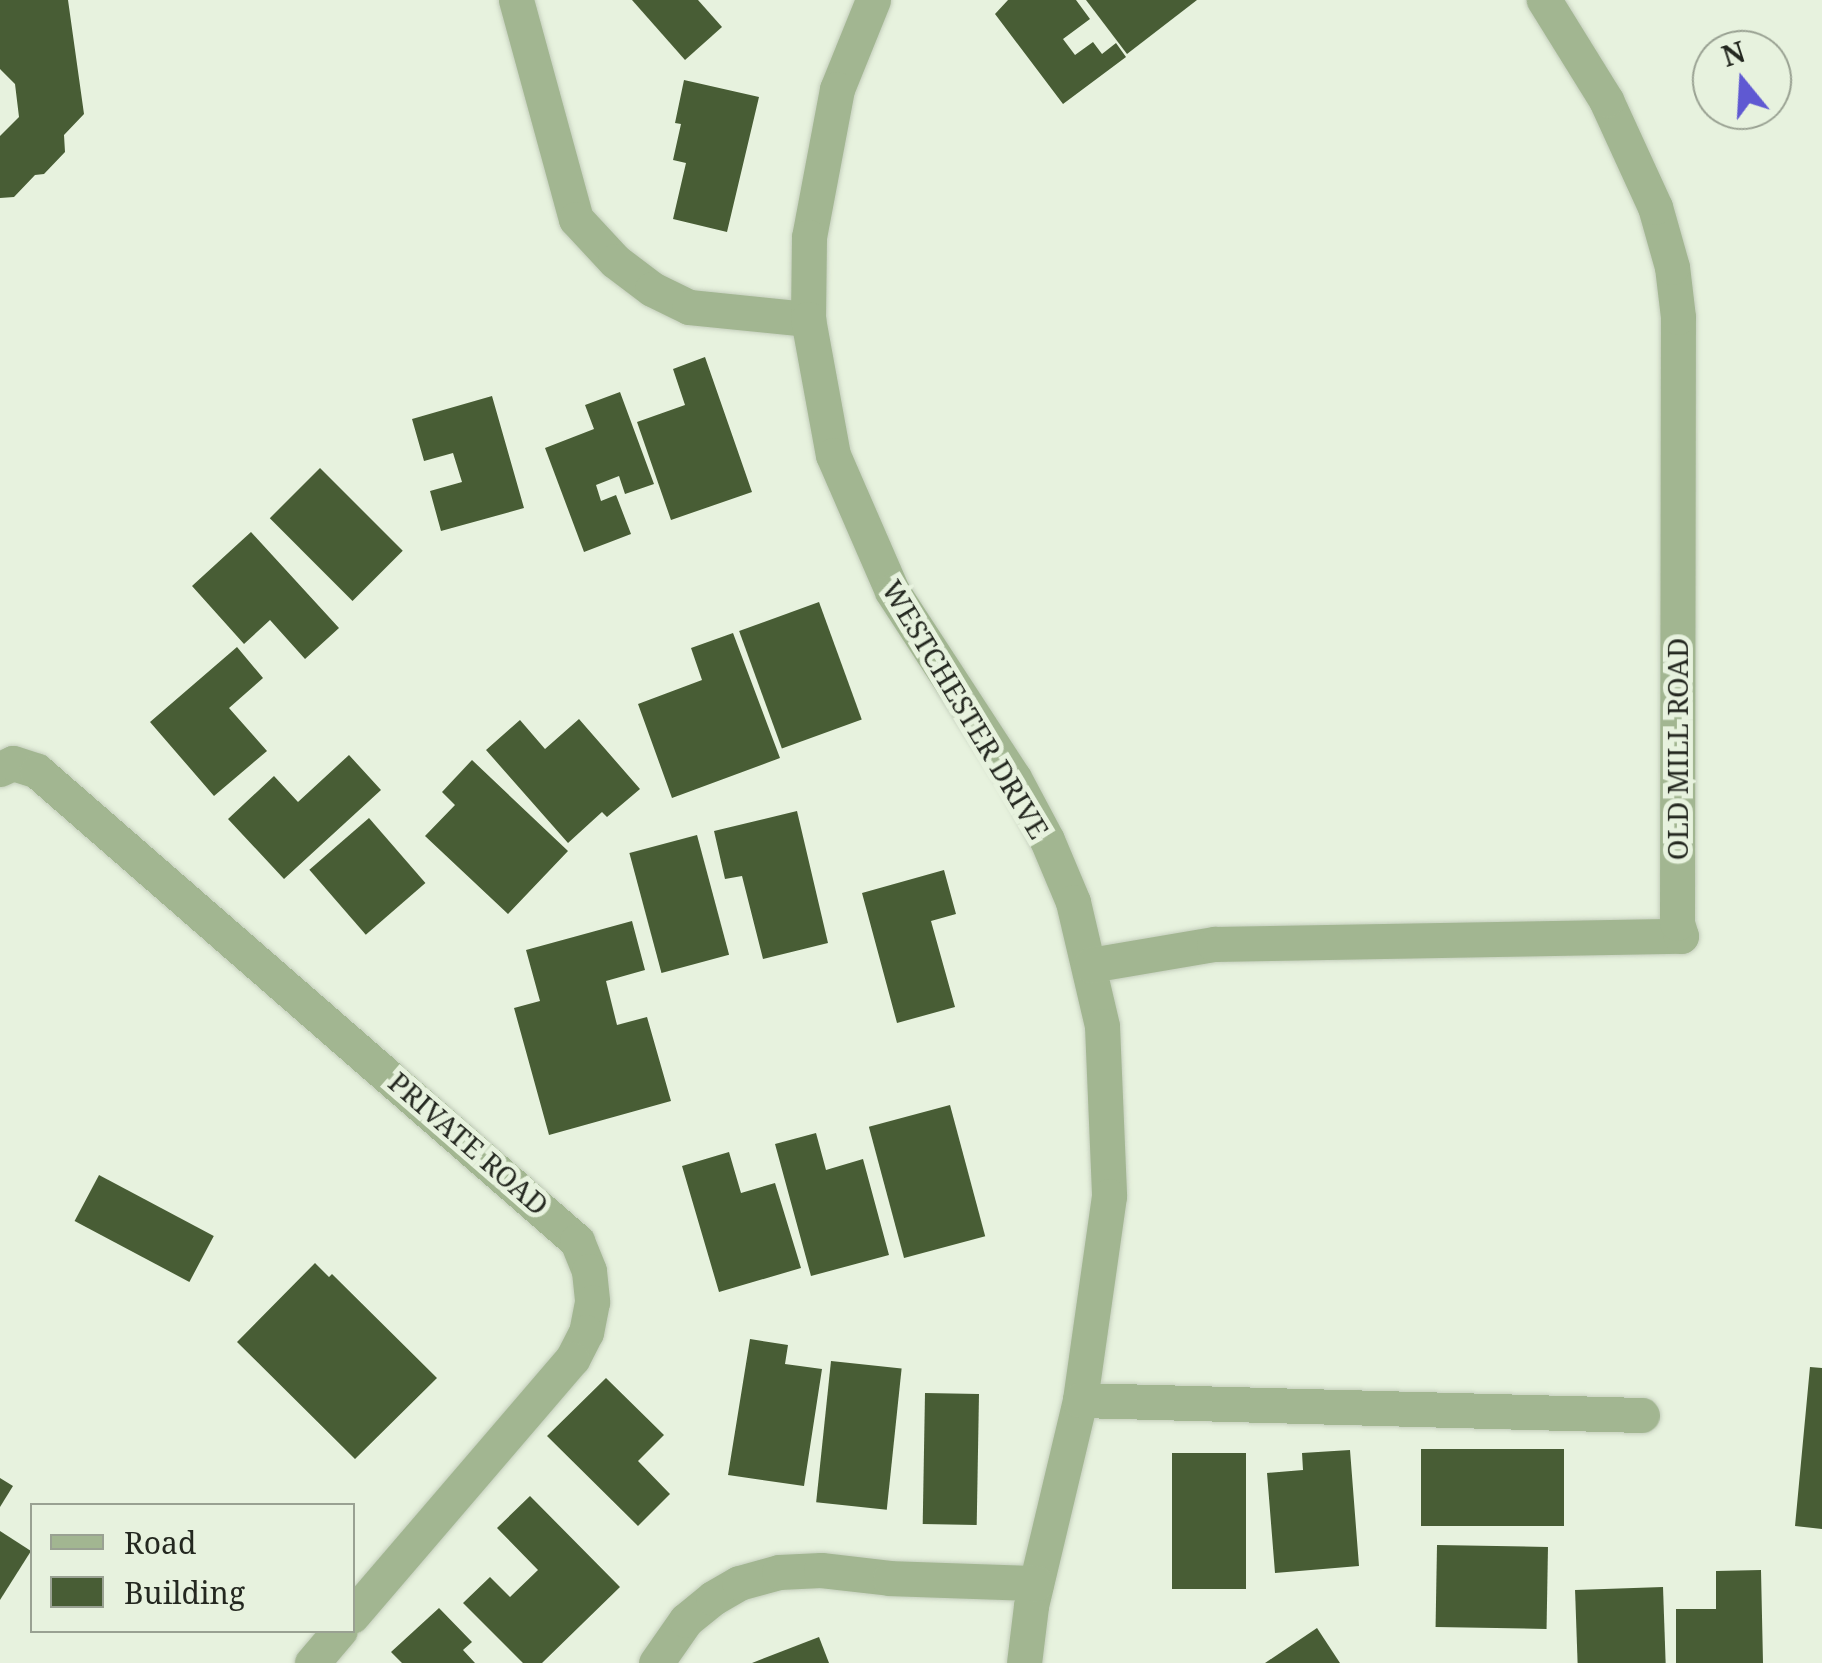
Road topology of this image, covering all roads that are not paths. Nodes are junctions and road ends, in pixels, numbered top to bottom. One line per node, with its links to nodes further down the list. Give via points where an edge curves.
1 (516, 0): 4 (street, via 576,219 652,289 689,306)
2 (872, 0): 4 (street, WESTCHESTER DRIVE, via 837,89 818,169 808,237)
3 (1544, 0): 6 (street, OLD MILL ROAD, via 1606,100 1655,206 1672,267 1678,317 1681,936 1214,944)
4 (808, 319): 6 (street, WESTCHESTER DRIVE, via 833,456 859,522 892,590 1048,840)
5 (0, 768): 10 (street, PRIVATE ROAD, via 13,764 37,771 578,1241 592,1302 572,1360)
6 (1090, 966): 7 (street, WESTCHESTER DRIVE, via 1102,1026 1110,1196)
7 (1080, 1400): 8 (street); 9 (street, WESTCHESTER DRIVE)
8 (1642, 1415)
9 (1036, 1582): 13 (street, via 779,1572 714,1598 686,1620); 14 (street, WESTCHESTER DRIVE)
10 (355, 1613)
11 (337, 1633): 12 (street)
12 (312, 1663)
13 (656, 1663)
14 (1024, 1663)

